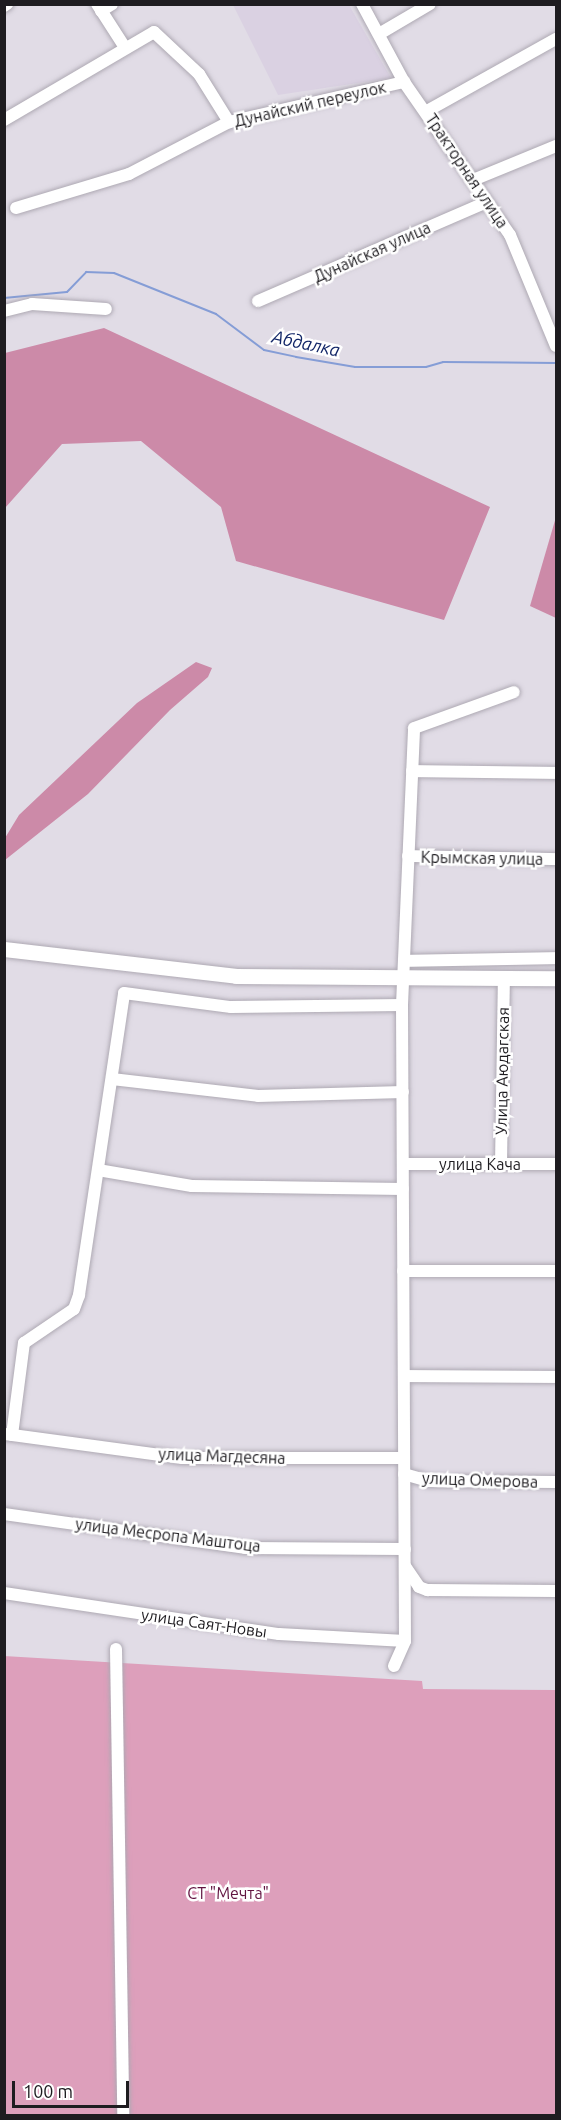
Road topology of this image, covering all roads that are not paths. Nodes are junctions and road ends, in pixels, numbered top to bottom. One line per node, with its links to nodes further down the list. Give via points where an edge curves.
1 (362, 4): 4 (street, Тракторная улица)
2 (430, 4): 4 (street)
3 (103, 7): 6 (street)
4 (379, 34): 7 (street, Тракторная улица)
5 (556, 39): 8 (street)
6 (124, 46): 9 (street); 10 (street, via 154,32 172,54 199,74)
7 (405, 82): 8 (street, Тракторная улица); 10 (street, Дунайский переулок)
8 (427, 111): 12 (street, Тракторная улица)
9 (4, 120)
10 (229, 122): 14 (street, Дунайский переулок, via 129,174)
11 (556, 146): 12 (street)
12 (472, 180): 13 (street, Тракторная улица)
13 (485, 202): 15 (street, Дунайская улица); 18 (street, Тракторная улица, via 510,235)
14 (16, 208)
15 (258, 302)
16 (106, 309): 17 (street, via 32,304)
17 (4, 311)
18 (556, 346)
19 (514, 692): 20 (street, via 414,729)
20 (412, 771): 21 (street); 22 (street)
21 (556, 773)
22 (408, 856): 23 (street, Крымская улица); 26 (street)
23 (556, 859)
24 (4, 949): 27 (main road, via 236,975)
25 (556, 958): 26 (street)
26 (404, 961): 27 (street)
27 (403, 978): 28 (main road); 30 (street)
28 (504, 978): 29 (main road); 34 (street, Улица Аюдагская)
29 (556, 978)
30 (402, 1005): 31 (street, via 231,1007 124,993); 32 (street)
31 (112, 1079): 32 (street, via 258,1096); 36 (street)
32 (403, 1092): 33 (street)
33 (403, 1164): 34 (street, улица Кача); 37 (street)
34 (501, 1164): 35 (street, улица Кача)
35 (556, 1164)
36 (98, 1170): 37 (street, via 192,1186); 42 (street, via 80,1295 74,1309 24,1343)
37 (403, 1189): 38 (street)
38 (403, 1271): 39 (street); 40 (street)
39 (556, 1271)
40 (404, 1376): 41 (street); 43 (street)
41 (556, 1377)
42 (8, 1435): 43 (street, улица Магдесяна, via 182,1458)
43 (404, 1458): 44 (street)
44 (404, 1474): 45 (street, улица Омерова, via 428,1481); 47 (street)
45 (556, 1482)
46 (4, 1514): 47 (street, улица Месропа Маштоца, via 245,1548)
47 (405, 1550): 48 (street)
48 (405, 1566): 49 (street, via 419,1587 428,1590); 51 (street)
49 (556, 1592)
50 (4, 1593): 51 (street, улица Саят-Новы, via 279,1634)
51 (405, 1641): 53 (street)
52 (116, 1649): 54 (street)
53 (394, 1666)
54 (123, 2115)

